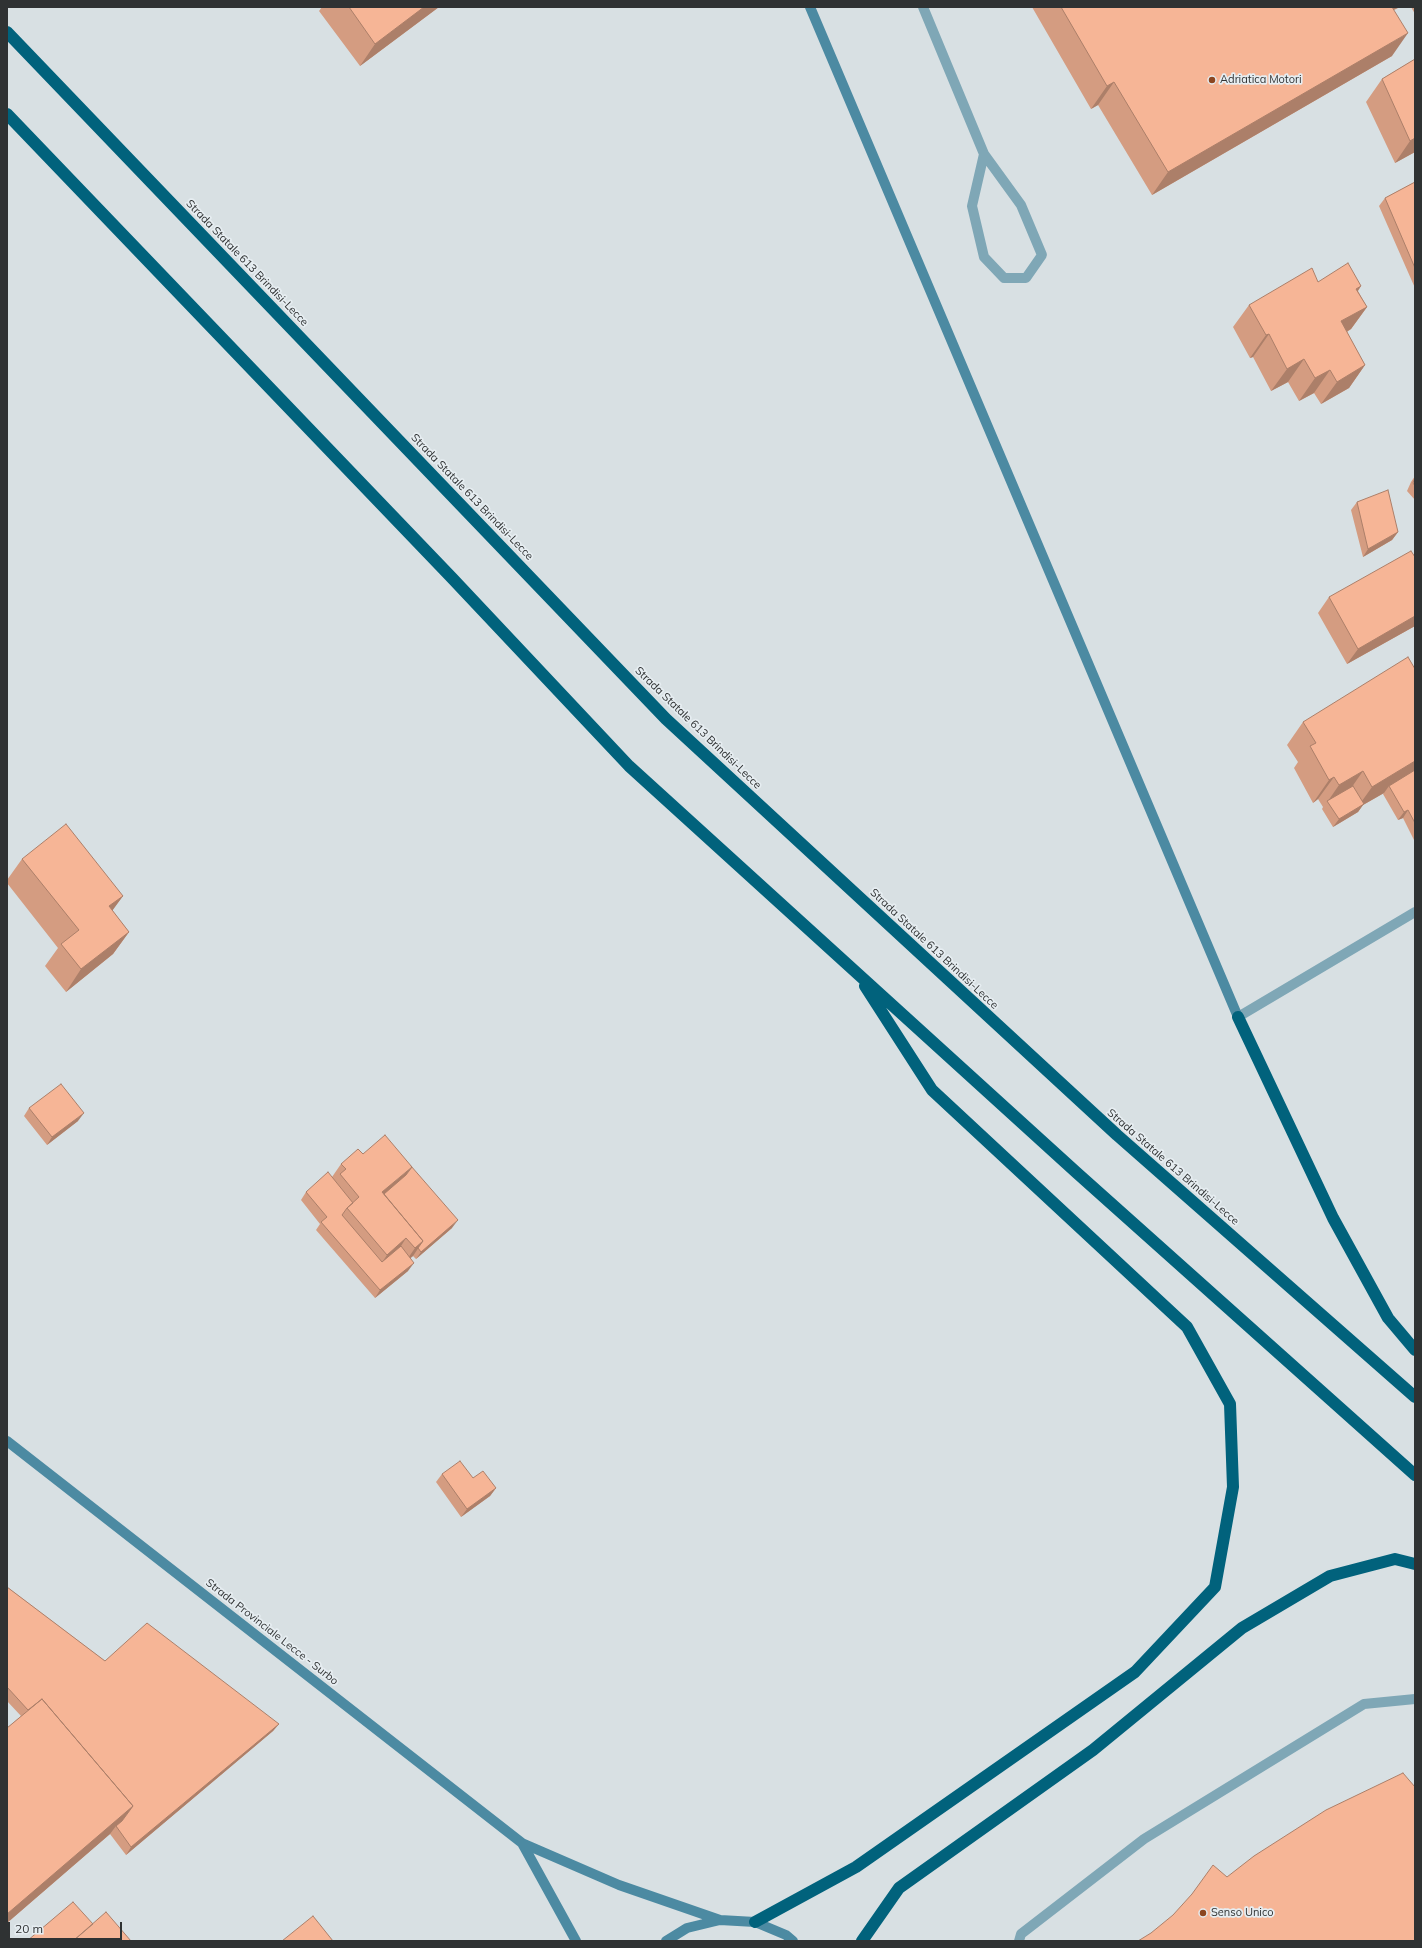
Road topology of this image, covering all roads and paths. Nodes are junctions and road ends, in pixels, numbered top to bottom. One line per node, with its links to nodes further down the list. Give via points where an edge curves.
1 (810, 7): 8 (street)
2 (923, 7): 5 (street)
3 (7, 32): 10 (highway, Strada Statale 613 Brindisi-Lecce, via 666,719 1117,1136)
4 (7, 114): 7 (highway, via 629,766)
5 (984, 154): 5 (street, via 1021,205 1042,256 1026,278 1004,278 984,257 972,206)
6 (1415, 912): 8 (street)
7 (856, 972): 12 (highway); 17 (highway, via 932,1090 1187,1327 1230,1404 1233,1487 1215,1587 1135,1672 856,1867)
8 (1238, 1017): 9 (highway, via 1333,1218 1388,1318)
9 (1415, 1350)
10 (1415, 1397)
11 (7, 1441): 15 (street, Strada Provinciale Lecce - Surbo)
12 (1415, 1475)
13 (1415, 1564): 21 (highway, via 1395,1559 1330,1576 1242,1628 1093,1750 898,1888)
14 (1415, 1699): 22 (street, via 1364,1704 1144,1840 1021,1934)
15 (522, 1843): 16 (street, Strada Provinciale Lecce - Surbo, via 619,1885); 18 (street, Strada Provinciale Lecce - Surbo)
16 (720, 1920): 17 (street); 19 (street, via 687,1928)
17 (755, 1922): 20 (street, via 786,1935)
18 (576, 1941)
19 (666, 1941)
20 (793, 1941)
21 (862, 1941)
22 (1019, 1941)

